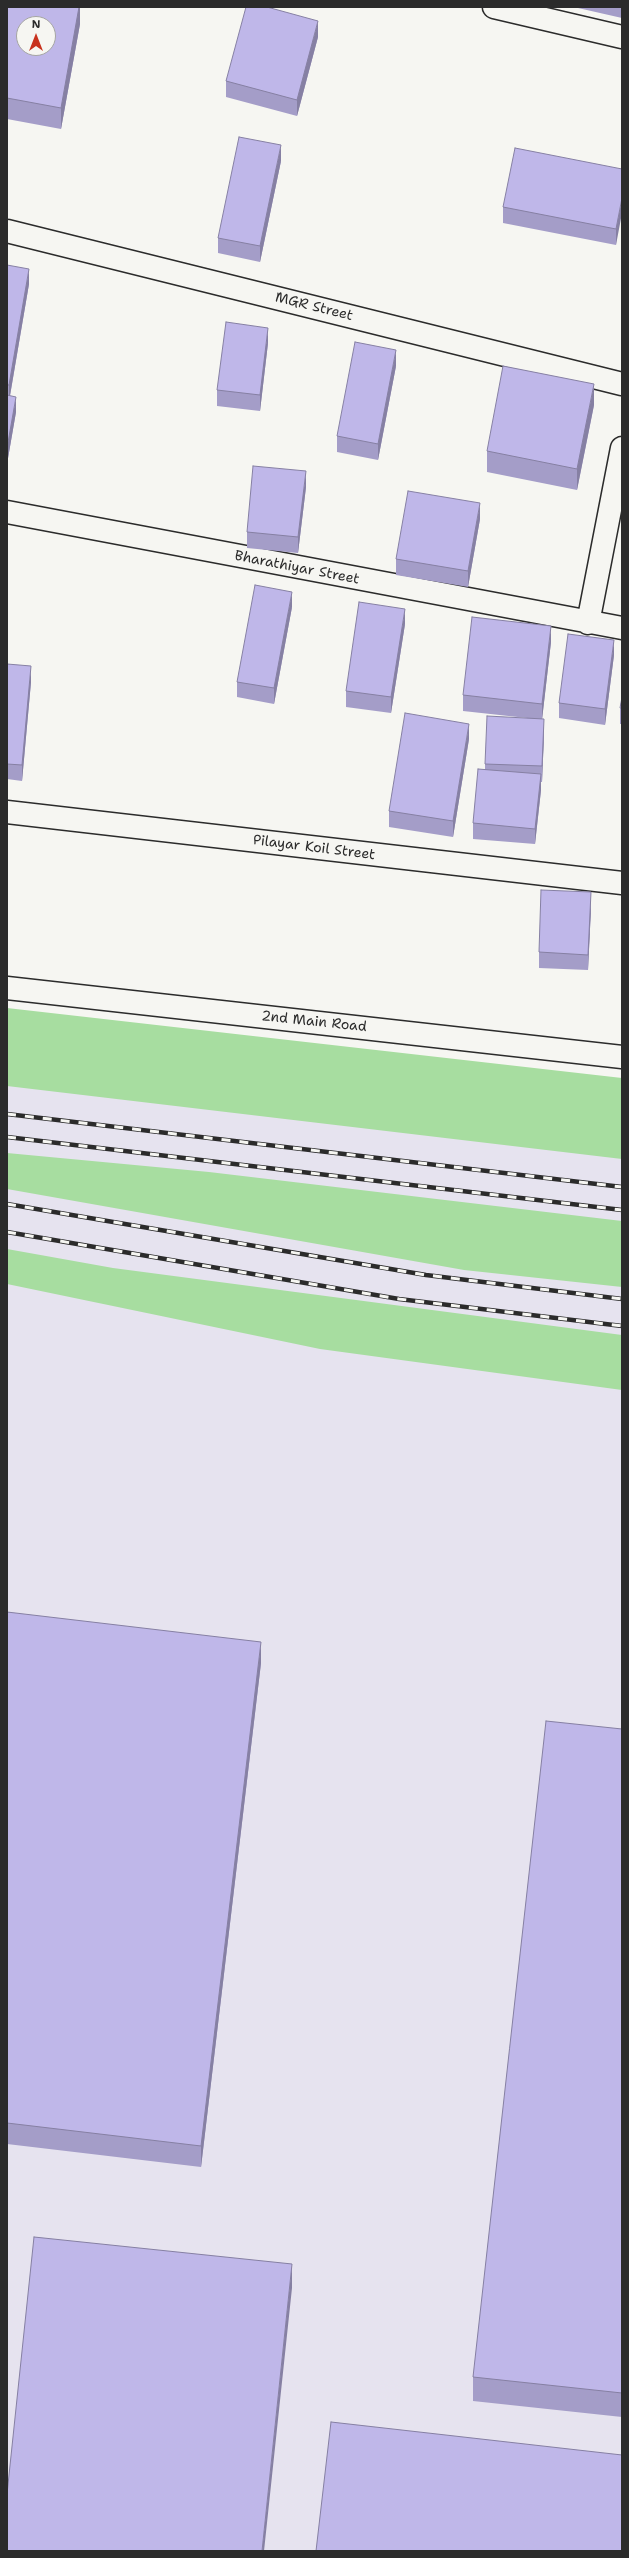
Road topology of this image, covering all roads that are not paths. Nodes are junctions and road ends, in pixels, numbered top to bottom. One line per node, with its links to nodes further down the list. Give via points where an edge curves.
1 (494, 7): 2 (street)
2 (622, 37)
3 (7, 231): 4 (street, MGR Street)
4 (622, 384)
5 (622, 448): 7 (street)
6 (7, 512): 7 (street, Bharathiyar Street)
7 (588, 623): 8 (street, Bharathiyar Street)
8 (622, 628)
9 (7, 812): 10 (street, Pilayar Koil Street)
10 (622, 883)
11 (7, 988): 12 (street, 2nd Main Road)
12 (622, 1057)

